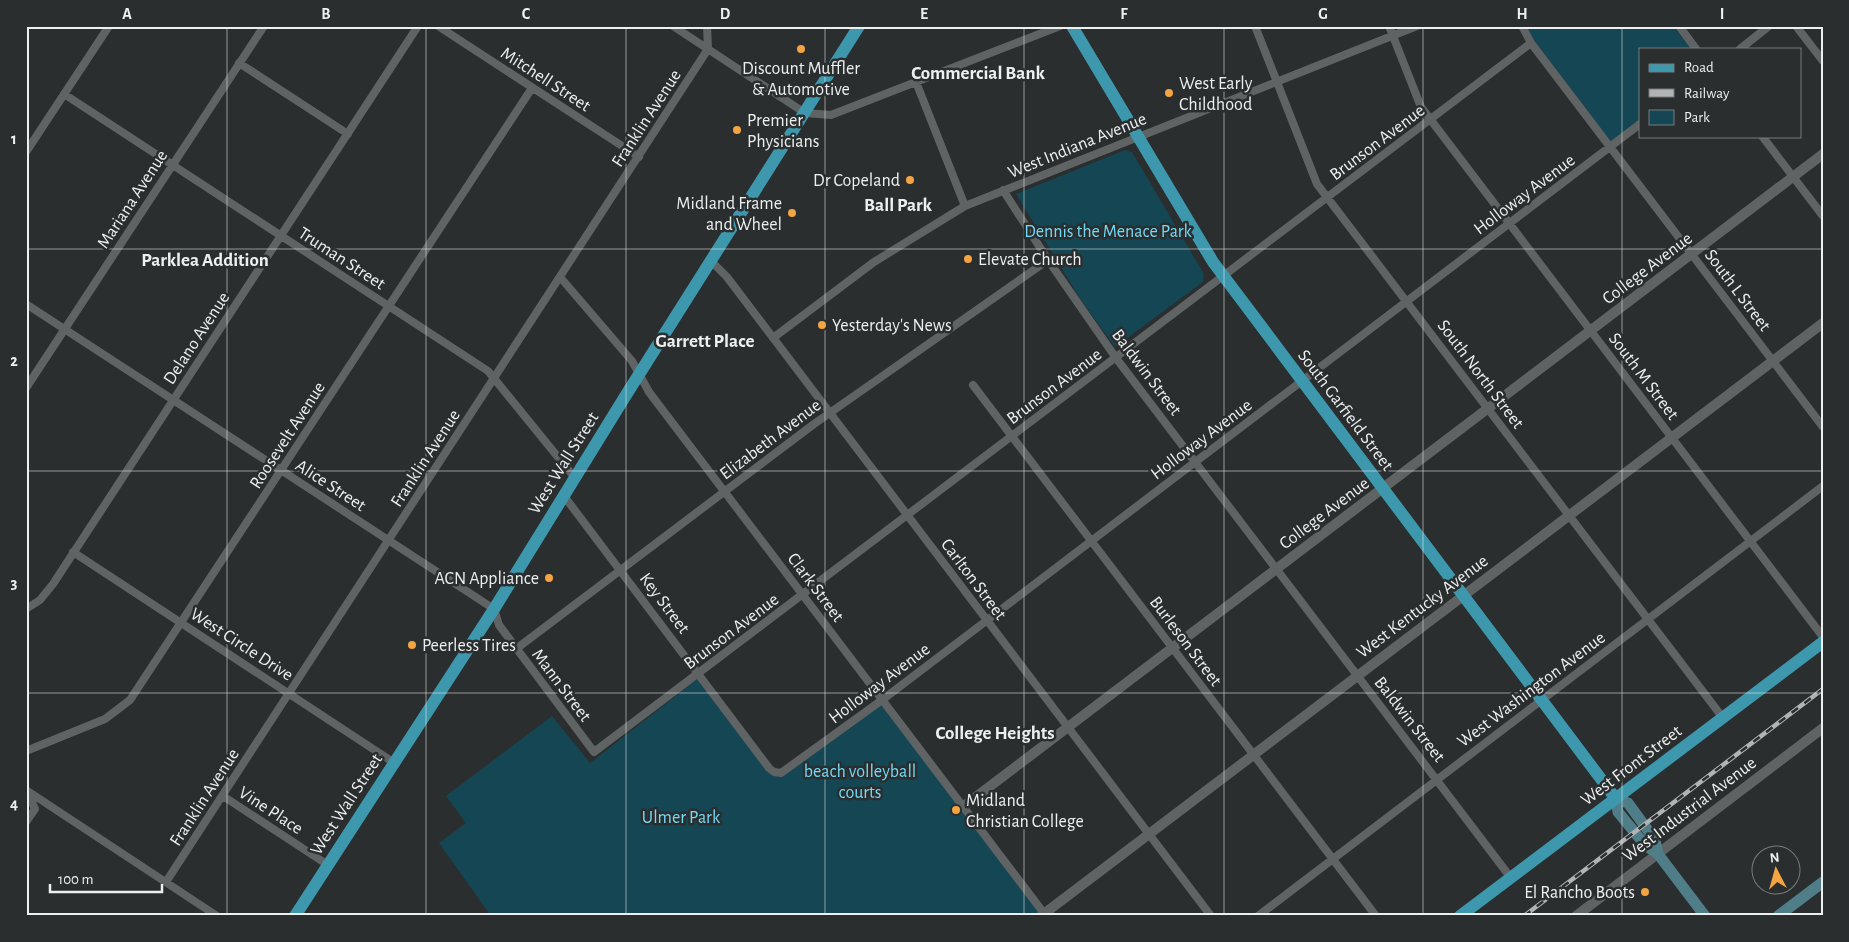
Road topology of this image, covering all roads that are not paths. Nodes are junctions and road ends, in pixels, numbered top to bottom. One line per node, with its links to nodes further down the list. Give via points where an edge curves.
1 (109, 26): 27 (street)
2 (264, 26): 23 (street, Mariana Avenue)
3 (418, 26): 31 (street, Delano Avenue)
4 (438, 26): 26 (street, Mitchell Street)
5 (673, 26): 21 (street)
6 (707, 26): 21 (street)
7 (1060, 26): 24 (street)
8 (1072, 26): 32 (main road, South Garfield Street)
9 (1255, 26): 25 (street, South North Street)
10 (1389, 26): 17 (street, South M Street)
11 (1417, 26): 17 (street, West Indiana Avenue)
12 (1522, 26): 18 (street, South L Street)
13 (1679, 26): 19 (street)
14 (1770, 26): 20 (street)
15 (1796, 26): 22 (street)
16 (855, 28): 28 (main road, West Wall Street)
17 (1393, 36): 25 (street, West Indiana Avenue); 29 (street, South M Street, via 1421,107)
18 (1531, 43): 29 (street, Brunson Avenue); 34 (street, South L Street)
19 (1695, 48)
20 (1741, 48)
21 (708, 49): 28 (street); 37 (street, Franklin Avenue)
22 (1823, 61)
23 (239, 64): 31 (street); 38 (street, Mariana Avenue)
24 (916, 82): 28 (street, via 832,115); 42 (street)
25 (1277, 82): 32 (street, West Indiana Avenue); 41 (street, South North Street, via 1317,184)
26 (532, 88): 37 (street, Mitchell Street); 53 (street, Roosevelt Avenue)
27 (64, 94): 35 (street); 38 (street, Truman Street)
28 (805, 113): 48 (main road, West Wall Street)
29 (1430, 120): 41 (street, Brunson Avenue); 44 (street, South M Street)
30 (1639, 125): 34 (street, Holloway Avenue)
31 (348, 134): 45 (street, Delano Avenue)
32 (1138, 137): 40 (street, West Indiana Avenue); 49 (main road, South Garfield Street)
33 (1764, 138): 39 (street)
34 (1611, 147): 44 (street, Holloway Avenue); 46 (street, South L Street)
35 (26, 152)
36 (1823, 154): 39 (street, College Avenue)
37 (639, 157): 50 (street, Franklin Avenue)
38 (172, 165): 45 (street, Truman Street); 55 (street, Mariana Avenue)
39 (1793, 177): 43 (street); 46 (street, College Avenue)
40 (1003, 190): 42 (street, West Indiana Avenue); 47 (street, Baldwin Street)
41 (1328, 197): 49 (street, Brunson Avenue); 51 (street, South North Street)
42 (965, 206): 57 (street, West Indiana Avenue, via 874,262)
43 (1823, 216)
44 (1509, 224): 51 (street, Holloway Avenue); 56 (street, South M Street)
45 (281, 236): 53 (street, Truman Street); 65 (street, Delano Avenue)
46 (1692, 254): 56 (street, College Avenue); 59 (street, South L Street)
47 (1048, 260): 58 (street, Baldwin Street); 67 (street, Elizabeth Avenue)
48 (711, 261): 57 (street, Carlton Street); 60 (main road, West Wall Street)
49 (1224, 276): 58 (street, Brunson Avenue); 62 (main road, South Garfield Street)
50 (560, 277): 60 (street, Clark Street); 61 (street, Franklin Avenue)
51 (1408, 302): 62 (street, Holloway Avenue); 66 (street, South North Street)
52 (26, 304): 55 (street, Alice Street)
53 (389, 307): 61 (street, Truman Street, via 488,371); 72 (street, Roosevelt Avenue)
54 (1823, 323): 59 (street, West Kentucky Avenue)
55 (65, 329): 64 (street, Mariana Avenue); 65 (street, Alice Street)
56 (1591, 331): 66 (street, College Avenue); 70 (street, South M Street)
57 (773, 338): 67 (street, Carlton Street)
58 (1116, 358): 69 (street, Brunson Avenue); 71 (street, Baldwin Street)
59 (1773, 361): 68 (street, South L Street); 70 (street, West Kentucky Avenue)
60 (639, 374): 73 (main road, West Wall Street); 76 (street, Clark Street)
61 (494, 379): 73 (street, Truman Street); 80 (street, Franklin Avenue)
62 (1302, 381): 71 (street, Holloway Avenue); 75 (main road, South Garfield Street)
63 (973, 385): 69 (street, Burleson Street)
64 (26, 388)
65 (173, 400): 72 (street, Alice Street); 83 (street, Delano Avenue)
66 (1488, 408): 75 (street, College Avenue); 78 (street, South North Street)
67 (830, 412): 76 (street, Elizabeth Avenue); 79 (street, Carlton Street)
68 (1823, 427)
69 (1012, 437): 79 (street, Brunson Avenue); 81 (street, Burleson Street)
70 (1671, 437): 78 (street, West Kentucky Avenue); 82 (street, South M Street)
71 (1195, 462): 81 (street, Holloway Avenue); 84 (street, Baldwin Street)
72 (281, 471): 80 (street, Alice Street); 92 (street, Roosevelt Avenue)
73 (575, 478): 77 (main road, West Wall Street)
74 (1823, 486): 82 (street, West Washington Avenue)
75 (1383, 488): 84 (street, College Avenue); 87 (main road, South Garfield Street)
76 (724, 491): 85 (street, Elizabeth Avenue); 86 (street, Clark Street)
77 (564, 496): 85 (street, Key Street); 89 (main road, West Wall Street)
78 (1570, 515): 87 (street, West Kentucky Avenue); 90 (street, South North Street)
79 (908, 516): 86 (street, Brunson Avenue); 91 (street, Carlton Street)
80 (389, 541): 89 (street, Alice Street); 99 (street, Franklin Avenue)
81 (1092, 541): 91 (street, Holloway Avenue); 95 (street, Burleson Street)
82 (1750, 542): 90 (street, West Washington Avenue); 93 (street, South M Street)
83 (73, 552): 88 (street, Delano Avenue, via 54,584 40,600); 92 (street, West Circle Drive)
84 (1277, 569): 95 (street, College Avenue); 98 (street, Baldwin Street)
85 (621, 570): 96 (street, Elizabeth Avenue); 97 (street, Key Street)
86 (803, 595): 97 (street, Brunson Avenue); 100 (street, Clark Street)
87 (1464, 595): 98 (street, West Kentucky Avenue); 101 (main road, South Garfield Street)
88 (26, 609)
89 (494, 609): 96 (street, Mann Street, via 499,625); 108 (main road, West Wall Street)
90 (1649, 619): 101 (street, West Washington Avenue); 102 (street, South North Street)
91 (987, 620): 100 (street, Holloway Avenue); 103 (street, Carlton Street)
92 (181, 623): 99 (street, West Circle Drive); 105 (street, Roosevelt Avenue, via 130,700 119,711)
93 (1823, 637)
94 (1823, 642): 102 (main road, West Front Street)
95 (1172, 648): 103 (street, College Avenue); 107 (street, Burleson Street)
96 (516, 649): 106 (street, Mann Street)
97 (700, 674): 106 (street, Brunson Avenue); 109 (street, Key Street, via 769,768)
98 (1358, 676): 107 (street, West Kentucky Avenue); 110 (street, Baldwin Street)
99 (290, 694): 108 (street, West Circle Drive); 112 (street, Franklin Avenue)
100 (882, 700): 109 (street, Holloway Avenue); 114 (street, Clark Street)
101 (1543, 700): 110 (street, West Washington Avenue); 113 (main road, South Garfield Street)
102 (1723, 718): 113 (main road, West Front Street)
103 (1068, 727): 114 (street, College Avenue); 116 (street, Carlton Street)
104 (1823, 728): 117 (street, West Industrial Avenue)
105 (26, 751)
106 (594, 752)
107 (1254, 755): 116 (street, West Kentucky Avenue); 118 (street, Burleson Street)
108 (393, 762): 119 (main road, West Wall Street)
109 (779, 774)
110 (1437, 780): 118 (street, West Washington Avenue); 120 (street, Baldwin Street)
111 (27, 791): 115 (street, via 34,809); 121 (street)
112 (223, 796): 119 (street, Vine Place); 121 (street, Franklin Avenue)
113 (1616, 799): 117 (main road, South Garfield Street, via 1618,812 1646,846); 120 (main road, West Front Street)
114 (964, 806): 123 (street, Clark Street)
115 (26, 822)
116 (1149, 834): 123 (street, West Kentucky Avenue); 126 (street, Carlton Street)
117 (1658, 854): 130 (street, West Industrial Avenue); 131 (main road, South Garfield Street)
118 (1333, 859): 127 (street, West Washington Avenue); 128 (street, Burleson Street)
119 (328, 865): 125 (main road, West Wall Street)
120 (1511, 878): 129 (main road, West Front Street)
121 (166, 882): 124 (street)
122 (1823, 882): 132 (main road)
123 (1044, 915)
124 (217, 916)
125 (295, 916)
126 (1211, 916)
127 (1258, 916)
128 (1376, 916)
129 (1460, 916)
130 (1576, 916)
131 (1705, 916)
132 (1778, 916)

